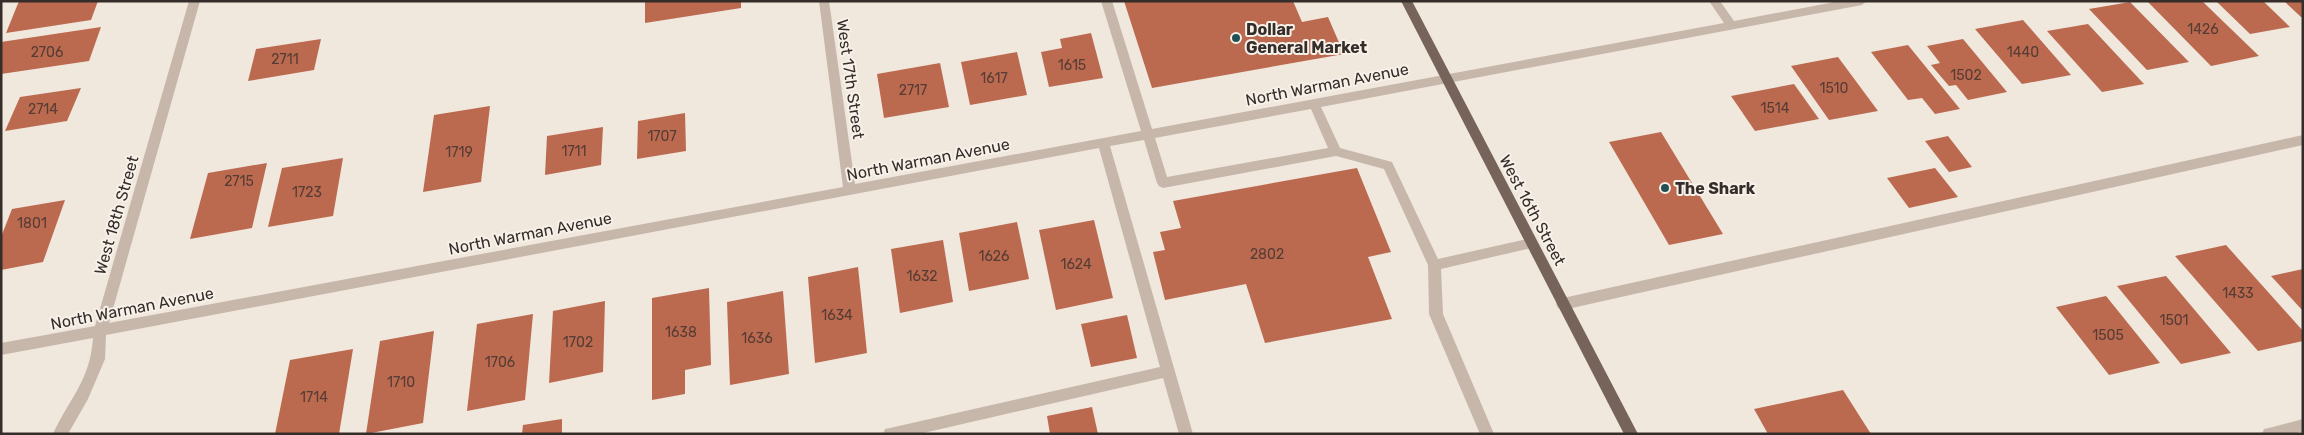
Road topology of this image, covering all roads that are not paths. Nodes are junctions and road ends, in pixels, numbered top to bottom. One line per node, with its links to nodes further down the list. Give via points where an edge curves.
1 (195, 1): 18 (street, West 18th Street)
2 (824, 1): 14 (street, West 17th Street)
3 (1106, 1): 10 (street)
4 (1406, 1): 8 (main road, West 16th Street)
5 (1714, 1): 7 (street)
6 (1862, 1): 7 (street, North Warman Avenue)
7 (1731, 26): 8 (street, North Warman Avenue)
8 (1446, 78): 9 (street, North Warman Avenue); 15 (main road, West 16th Street)
9 (1314, 103): 10 (street, North Warman Avenue); 13 (street)
10 (1148, 134): 12 (street, North Warman Avenue); 13 (street, via 1163,183)
11 (2303, 140): 17 (street)
12 (1103, 143): 14 (street, North Warman Avenue); 20 (street)
13 (1336, 151): 16 (street, via 1388,165)
14 (850, 190): 18 (street, North Warman Avenue)
15 (1532, 243): 16 (street); 17 (main road, West 16th Street)
16 (1434, 265): 25 (street, via 1436,314)
17 (1563, 304): 26 (main road, West 16th Street)
18 (100, 330): 19 (street, North Warman Avenue); 22 (street, West 18th Street, via 98,359 83,395)
19 (1, 349)
20 (1168, 371): 23 (street); 24 (street)
21 (2303, 425): 27 (street)
22 (60, 434)
23 (890, 434)
24 (1186, 434)
25 (1487, 434)
26 (1631, 434)
27 (2269, 434)

